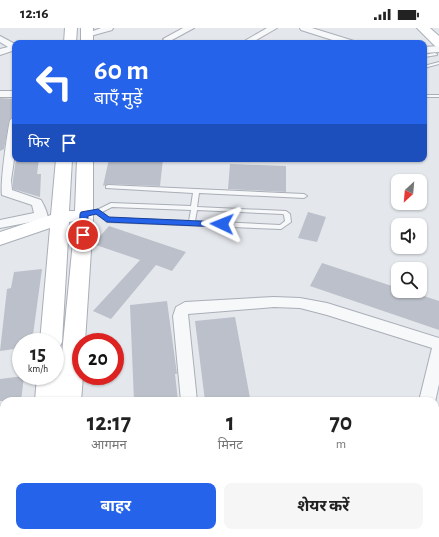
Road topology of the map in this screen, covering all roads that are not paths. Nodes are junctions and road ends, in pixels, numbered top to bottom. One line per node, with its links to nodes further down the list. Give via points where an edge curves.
1 (71, 28): 10 (street)
2 (109, 28): 7 (street)
3 (190, 28): 9 (street)
4 (273, 28): 11 (street)
5 (304, 28): 12 (street)
6 (419, 30): 13 (street)
7 (87, 35)
8 (0, 39): 14 (street)
9 (167, 39)
10 (70, 40)
11 (251, 40)
12 (342, 40)
13 (425, 40)
14 (12, 45)
15 (12, 48): 17 (street)
16 (432, 51): 18 (lane)
17 (0, 52)
18 (427, 61)
19 (0, 94): 20 (street)
20 (12, 94)
21 (427, 96): 22 (lane)
22 (439, 96)
23 (12, 138): 27 (street)
24 (63, 162): 32 (street)
25 (85, 162): 31 (street)
26 (108, 187): 28 (lane)
27 (3, 191): 32 (street, via 37,203)
28 (196, 191): 29 (lane); 30 (lane)
29 (304, 196)
30 (193, 207): 31 (lane, via 111,204); 33 (lane); 33 (lane, via 284,212 287,214 288,222 281,227)
31 (91, 213): 32 (street); 33 (lane, via 107,220); 41 (street)
32 (49, 219): 34 (street); 35 (street); 36 (street)
33 (192, 223)
34 (0, 224)
35 (0, 239)
36 (51, 333)
37 (439, 344): 42 (street, via 300,303 274,302 186,308 181,311 180,316)
38 (439, 349): 43 (street)
39 (48, 385): 40 (street)
40 (47, 397)
41 (69, 397)
42 (189, 397)
43 (427, 397)

